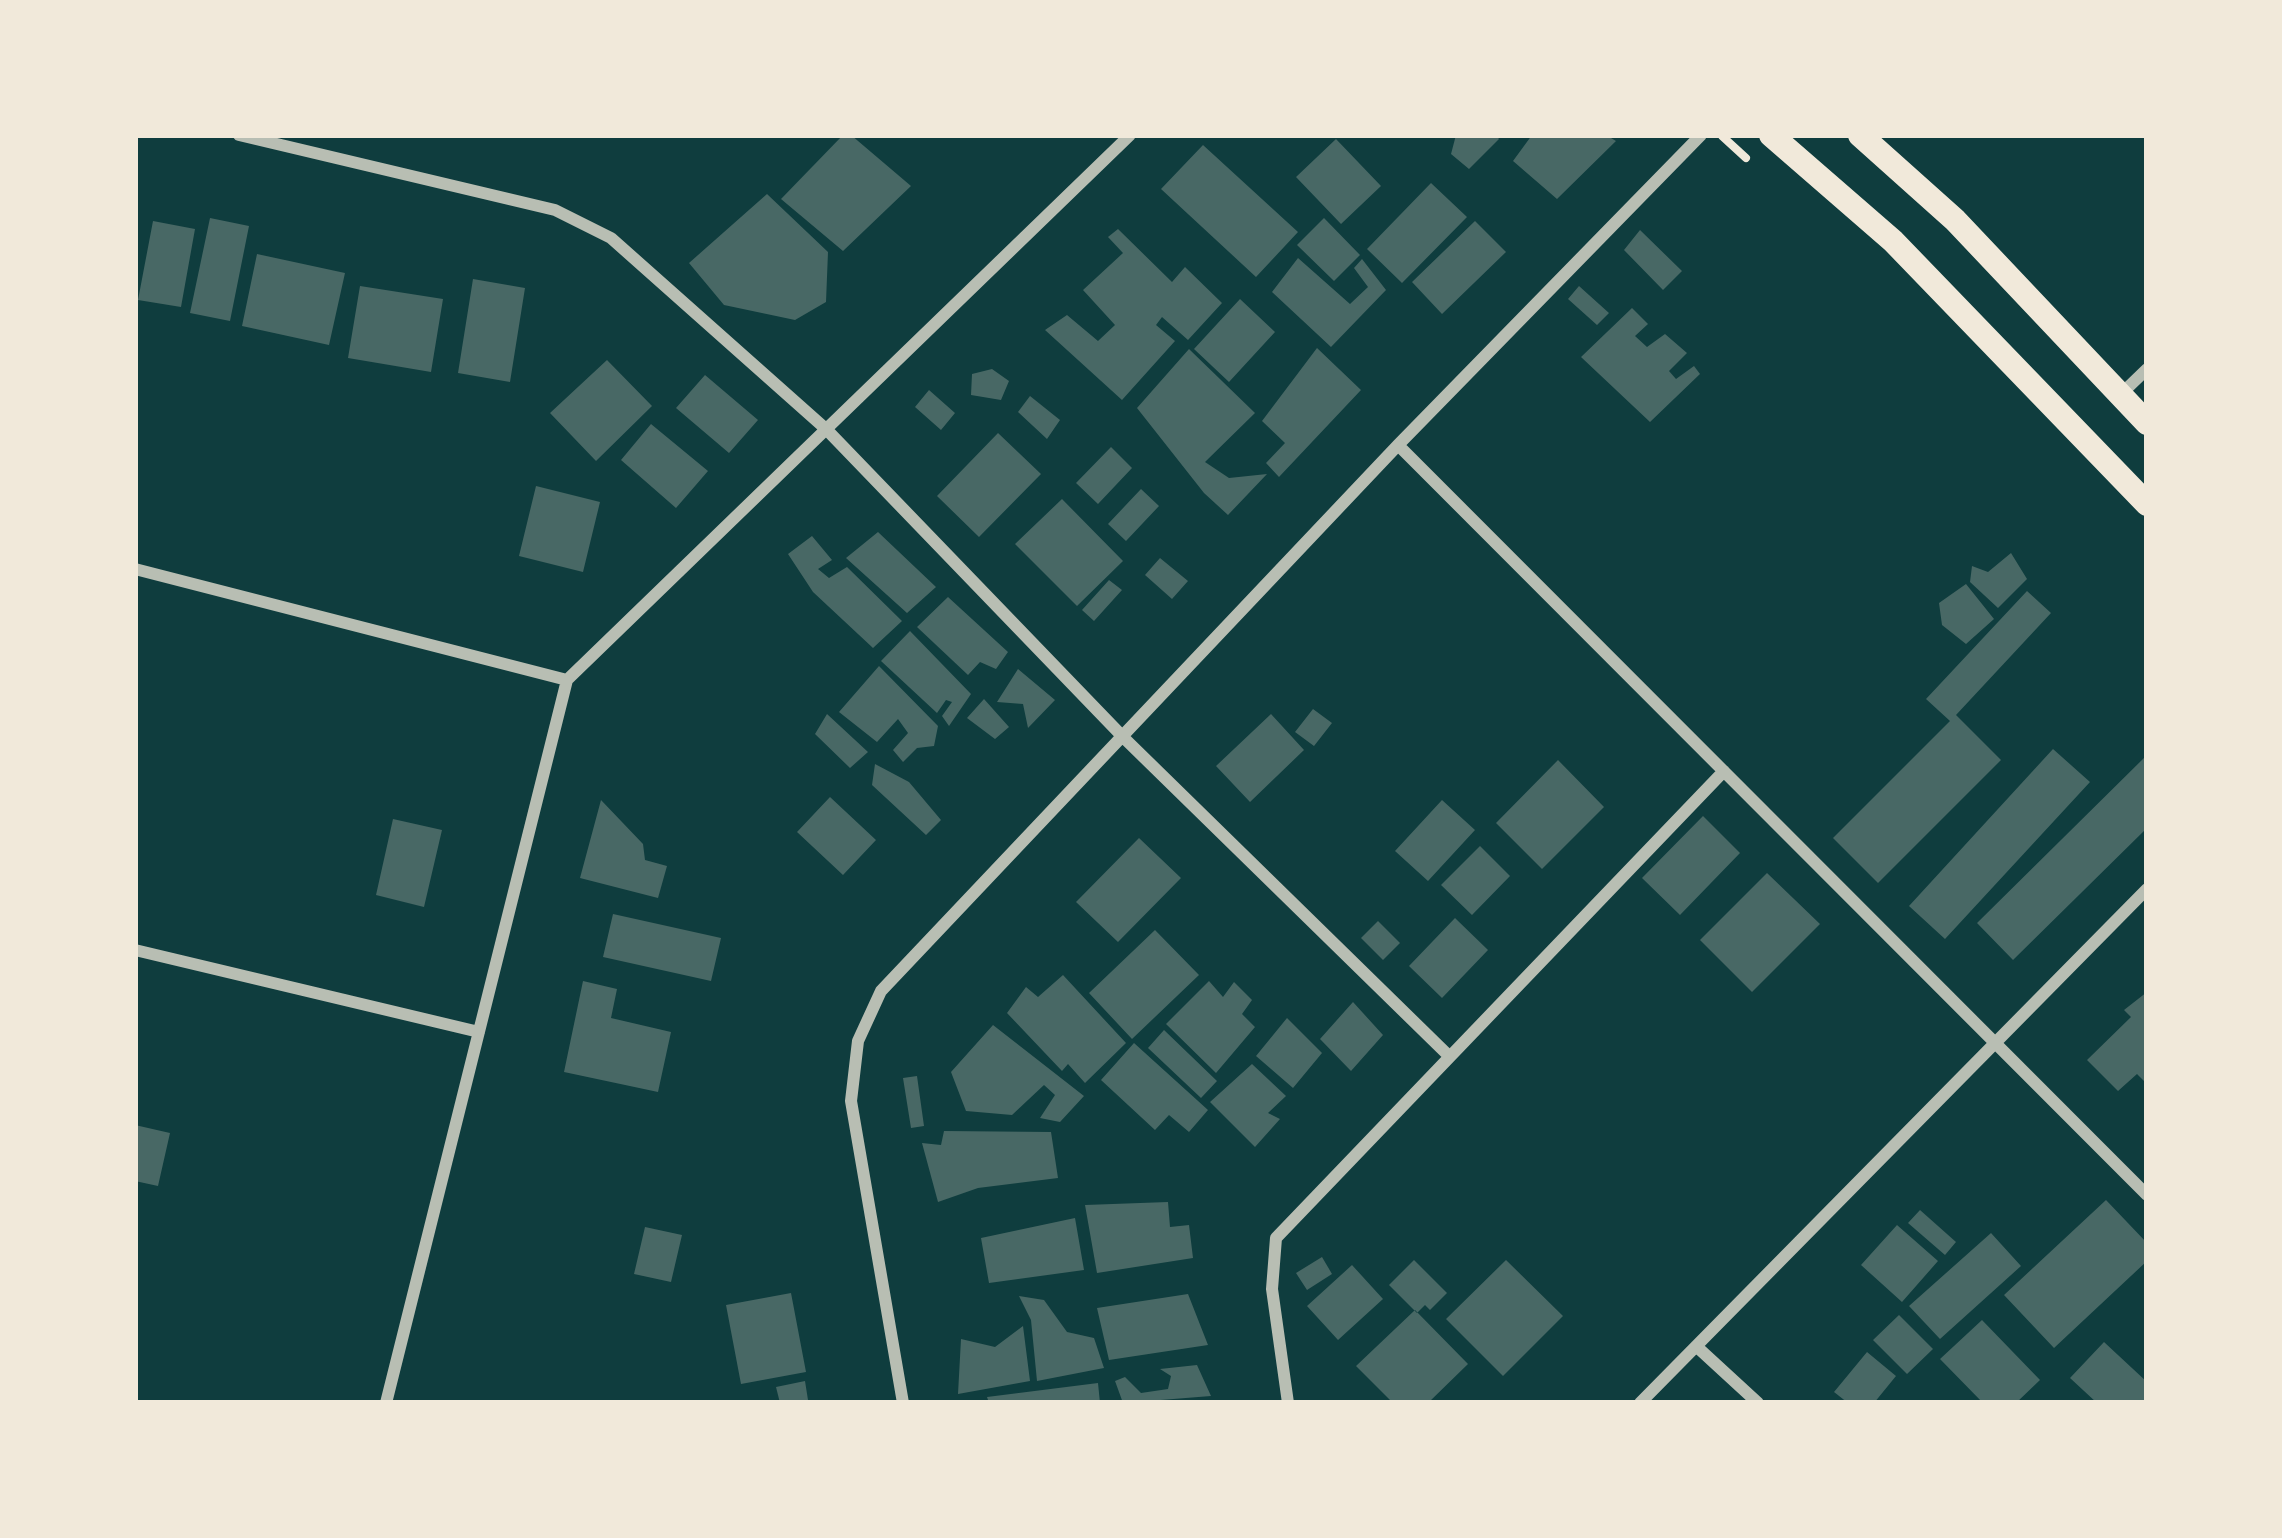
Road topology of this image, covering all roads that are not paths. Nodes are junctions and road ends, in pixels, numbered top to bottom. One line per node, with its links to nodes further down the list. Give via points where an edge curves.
1 (239, 135): 9 (street, via 583,221)
2 (1130, 135): 9 (street)
3 (1701, 135): 10 (street)
4 (1771, 135): 11 (main road, via 1893,241)
5 (1860, 135): 7 (main road, via 1955,220)
6 (2147, 369): 7 (street)
7 (2118, 397): 8 (main road)
8 (2147, 423)
9 (827, 430): 13 (street); 14 (street)
10 (1398, 445): 14 (street); 15 (street)
11 (2147, 504)
12 (135, 569): 13 (street)
13 (568, 680): 18 (street)
14 (1124, 738): 20 (street); 24 (street, via 880,991 858,1041 850,1101)
15 (1724, 772): 19 (street); 20 (street)
16 (2147, 889): 19 (street)
17 (135, 950): 18 (street)
18 (479, 1032): 23 (street)
19 (1995, 1043): 21 (street); 22 (street)
20 (1448, 1055): 25 (street, via 1276,1238 1272,1289)
21 (2147, 1195)
22 (1696, 1346): 26 (street); 27 (street)
23 (386, 1403)
24 (903, 1403)
25 (1288, 1403)
26 (1640, 1403)
27 (1758, 1403)

